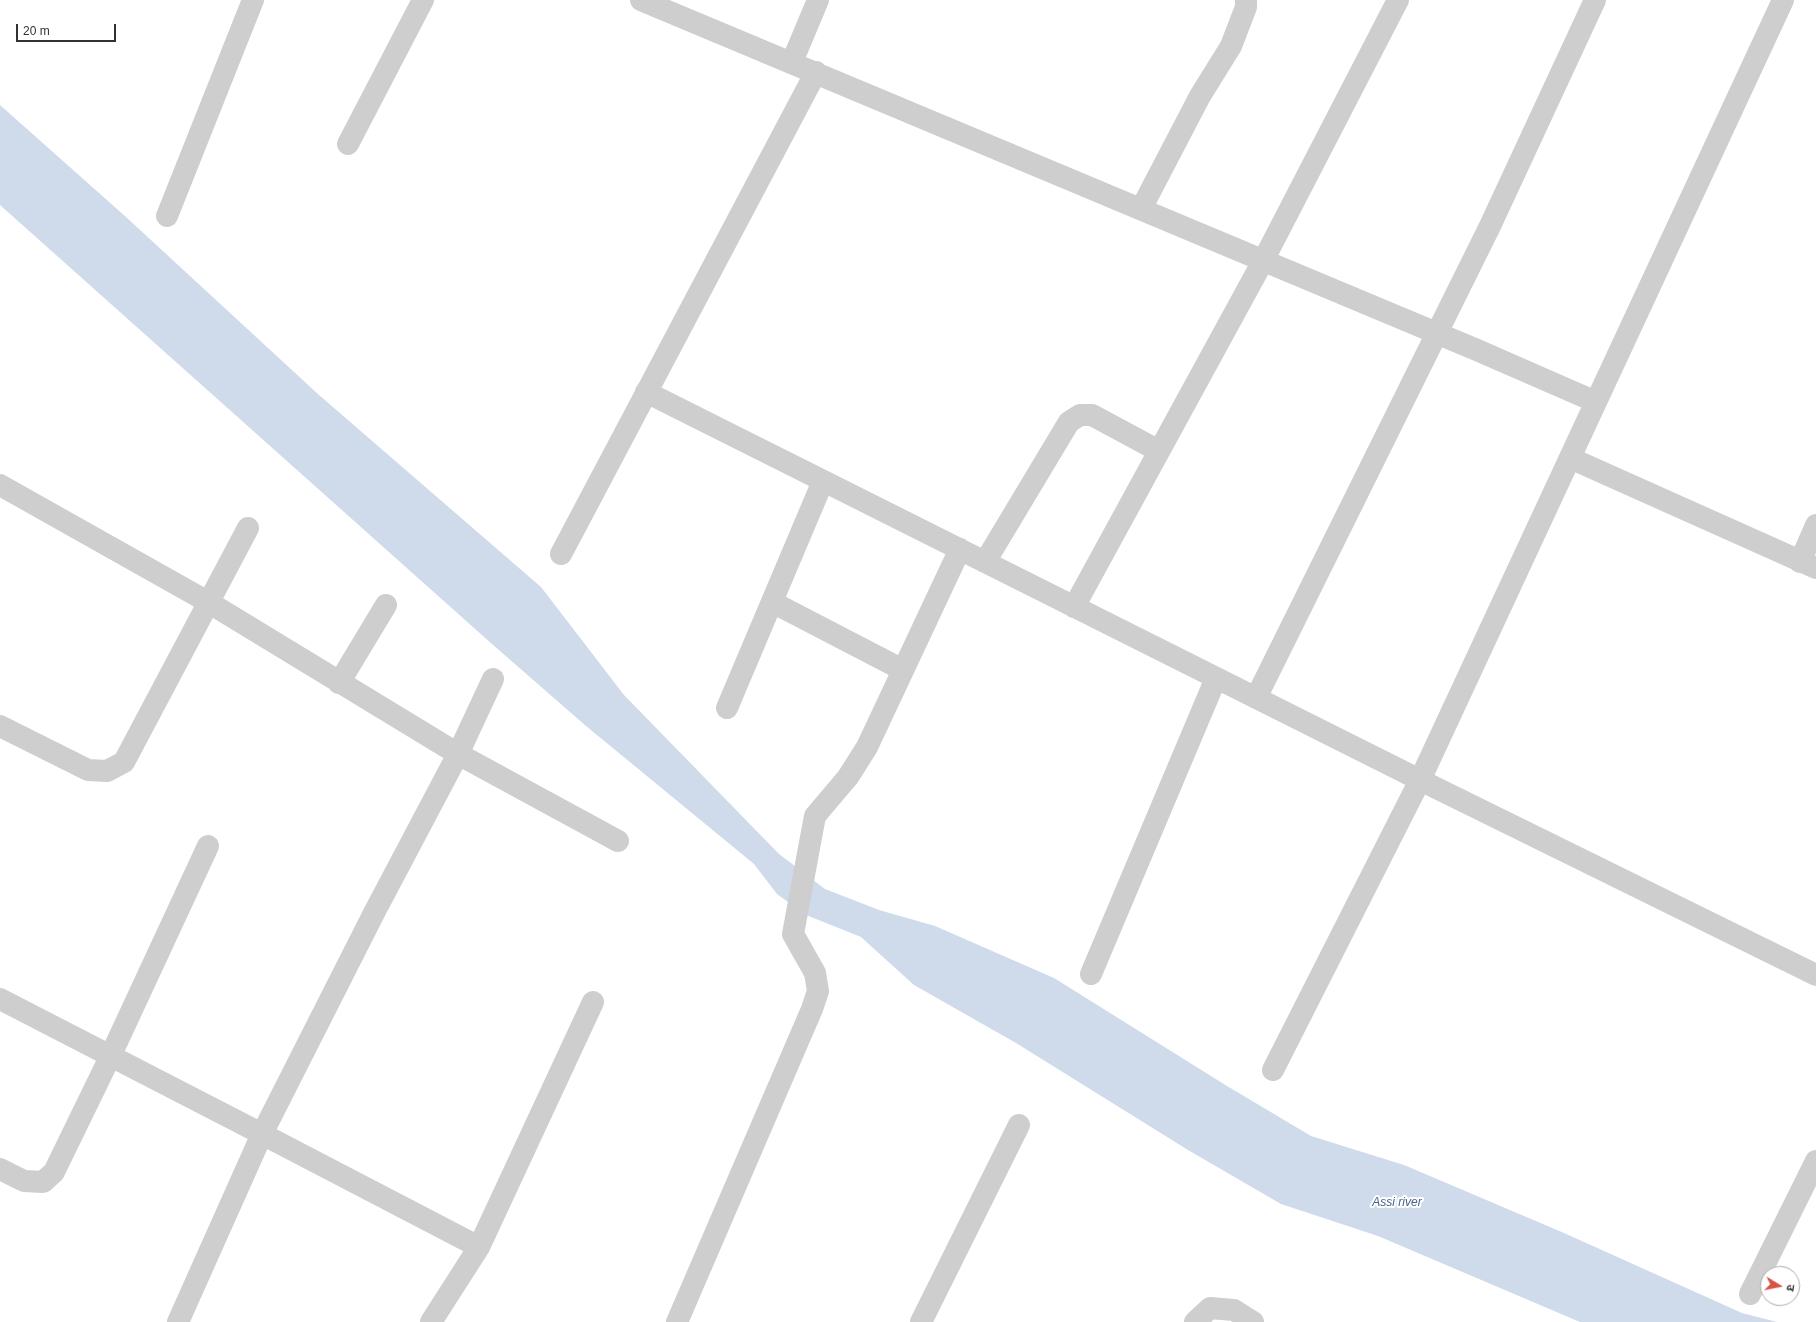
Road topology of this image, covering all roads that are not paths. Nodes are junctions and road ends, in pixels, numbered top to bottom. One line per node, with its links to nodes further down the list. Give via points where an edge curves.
1 (253, 0): 13 (street)
2 (422, 0): 11 (street)
3 (641, 0): 9 (street)
4 (818, 0): 9 (street)
5 (1246, 0): 12 (street, via 1246,7 1232,46 1200,96)
6 (1398, 0): 14 (street)
7 (1595, 0): 15 (street, via 1490,226)
8 (1784, 0): 17 (street)
9 (792, 62): 10 (street)
10 (816, 72): 12 (street); 16 (street)
11 (348, 144)
12 (1141, 209): 14 (street)
13 (167, 216)
14 (1263, 261): 15 (street); 18 (street)
15 (1436, 334): 17 (street); 36 (street)
16 (646, 392): 20 (street); 25 (street)
17 (1596, 402): 19 (street)
18 (1159, 451): 26 (street, via 1092,415 1080,415 1069,422); 31 (street)
19 (1570, 458): 27 (street); 40 (street)
20 (823, 481): 24 (street); 29 (street)
21 (0, 485): 28 (street)
22 (1816, 526): 27 (street)
23 (248, 528): 28 (street)
24 (960, 550): 26 (street); 32 (street)
25 (562, 554)
26 (985, 562): 31 (street)
27 (1808, 565)
28 (208, 602): 35 (street); 38 (street, via 124,762 107,771 88,770)
29 (772, 602): 32 (street); 37 (street)
30 (386, 605): 35 (street)
31 (1074, 607): 33 (street)
32 (903, 670): 57 (street, via 867,747 848,776 815,816 793,934 815,973 818,991)
33 (1216, 678): 36 (street); 43 (street)
34 (493, 679): 39 (street)
35 (339, 683): 39 (street)
36 (1256, 698): 40 (street)
37 (727, 708)
38 (0, 726)
39 (458, 754): 41 (street); 50 (street)
40 (1420, 780): 44 (street); 48 (street)
41 (618, 841)
42 (208, 846): 47 (street)
43 (1091, 974)
44 (1816, 975)
45 (0, 999): 47 (street)
46 (593, 1002): 53 (street)
47 (110, 1057): 50 (street); 52 (street, via 54,1172 43,1182 24,1181)
48 (1273, 1070)
49 (1019, 1125): 58 (street)
50 (262, 1134): 53 (street); 55 (street)
51 (1816, 1161): 54 (street)
52 (0, 1169)
53 (478, 1247): 56 (street)
54 (1750, 1294)
55 (178, 1322)
56 (431, 1322)
57 (677, 1322)
58 (921, 1322)
59 (1194, 1322): 60 (street, via 1210,1308 1234,1310)
60 (1253, 1322)

